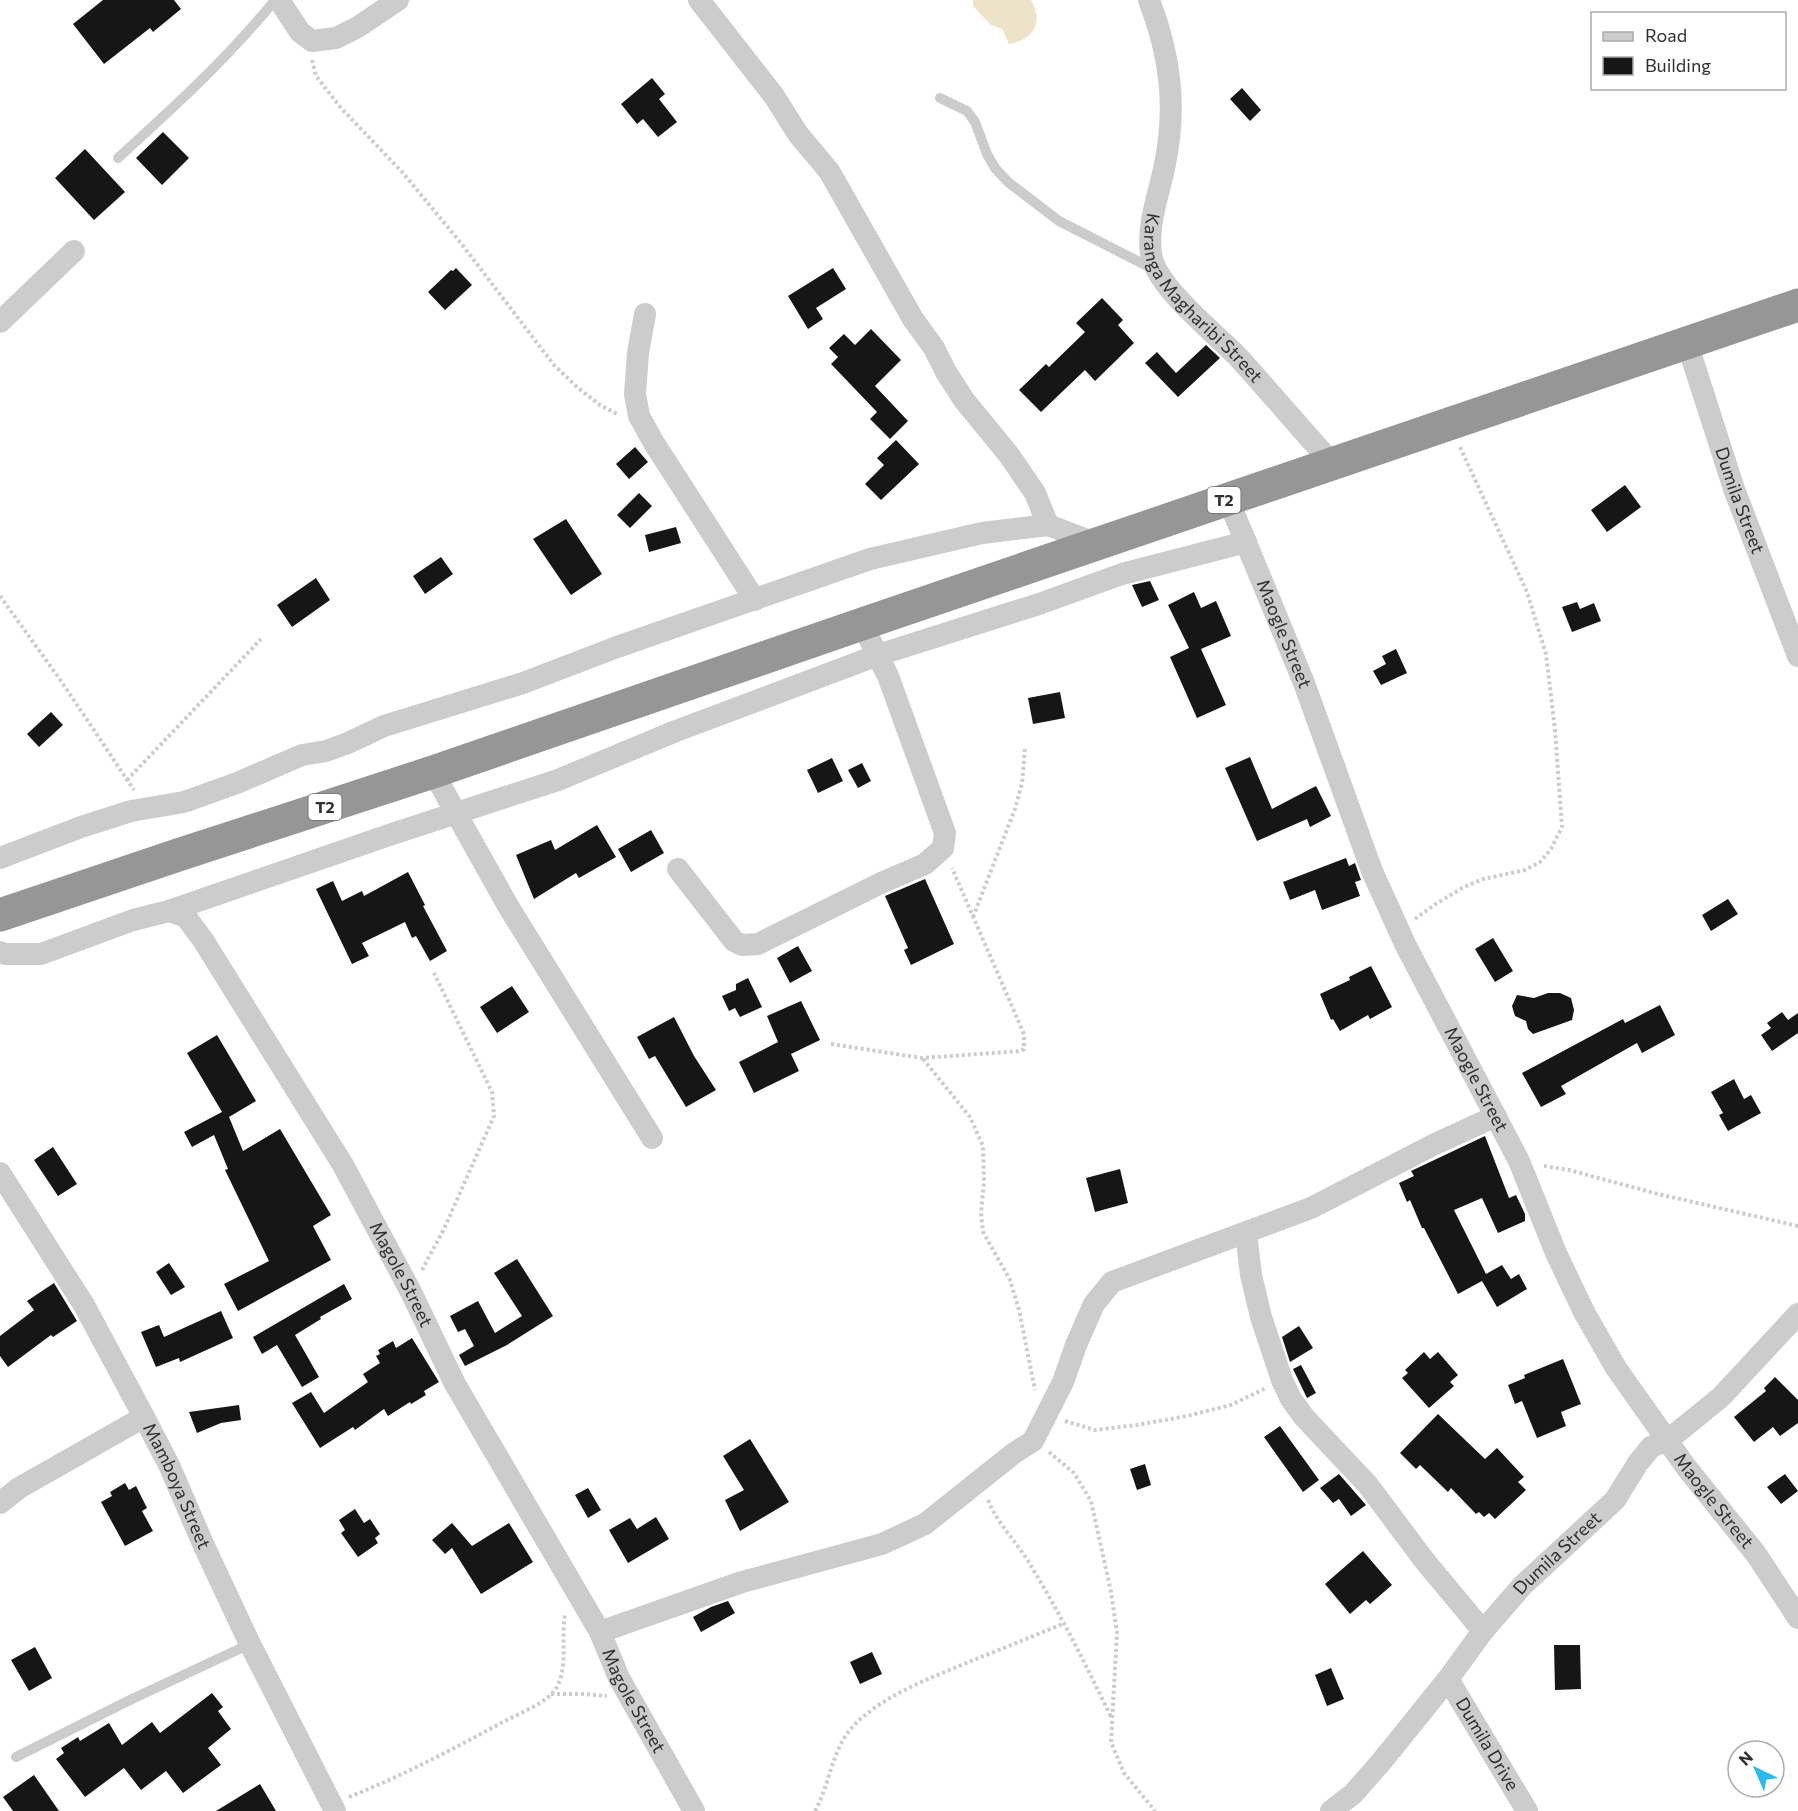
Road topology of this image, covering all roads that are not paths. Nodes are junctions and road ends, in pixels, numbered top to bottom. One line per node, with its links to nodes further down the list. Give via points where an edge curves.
1 (277, 0): 2 (street, via 300,32 312,41 336,38); 6 (lane, via 206,77)
2 (398, 0)
3 (699, 0): 15 (street, via 829,171 913,319 964,400 1035,494)
4 (1149, 0): 8 (street, Karanga Magharibi Street, via 1160,27 1171,81 1165,168 1152,215 1151,255)
5 (939, 98): 8 (lane, via 967,111 995,168 1015,188 1059,221)
6 (118, 158)
7 (74, 251): 11 (street)
8 (1157, 272): 13 (street, Karanga Magharibi Street)
9 (1798, 305): 12 (highway, T2)
10 (645, 314): 18 (street, via 635,394 639,416)
11 (0, 322)
12 (1687, 343): 13 (highway, T2); 21 (street, Dumila Street, via 1734,489)
13 (1332, 464): 14 (highway, T2)
14 (1228, 499): 16 (street, Maogle Street); 17 (highway, T2)
15 (1048, 525): 17 (street); 18 (street, via 982,533 870,559)
16 (1246, 542): 20 (street, via 1122,574); 29 (street, Maogle Street, via 1304,683 1372,872 1406,946)
17 (1098, 544): 19 (highway, T2)
18 (755, 600): 24 (street, via 523,683 384,726 326,751 302,755 184,802 131,810)
19 (862, 624): 20 (street); 22 (highway, T2)
20 (878, 656): 23 (street, via 676,731 558,780); 25 (street, via 945,833 943,848 925,864 758,944 734,941)
21 (1798, 656)
22 (433, 772): 23 (street); 27 (highway, T2)
23 (456, 813): 26 (street); 30 (street, via 508,906)
24 (0, 858)
25 (678, 869)
26 (170, 911): 28 (street, via 132,920 41,954); 39 (street, Magole Street, via 186,917 203,940 343,1165 411,1292 454,1384)
27 (0, 915)
28 (0, 952)
29 (1496, 1116): 32 (street, via 1311,1208); 35 (street, Maogle Street, via 1584,1312 1616,1368)
30 (652, 1138)
31 (0, 1173): 34 (street, Mamboya Street, via 84,1305)
32 (1246, 1233): 38 (street, via 1261,1317 1291,1399 1368,1485); 39 (street, via 1112,1282 1094,1304 1041,1425 1014,1453 925,1524 882,1544 742,1582)
33 (1798, 1314): 35 (street, Dumila Street, via 1721,1397)
34 (144, 1416): 36 (street, via 19,1488); 40 (street, Mamboya Street)
35 (1668, 1440): 37 (street, Maogle Street, via 1756,1554); 38 (street, Dumila Street, via 1651,1448 1615,1500 1522,1586)
36 (0, 1503)
37 (1798, 1618)
38 (1483, 1631): 41 (street, Dumila Street)
39 (600, 1632): 44 (street, Magole Street, via 630,1699)
40 (250, 1644): 42 (lane); 43 (street, Mamboya Street)
41 (1448, 1679): 45 (street, Dumila Street, via 1353,1794); 46 (street, Dumila Drive)
42 (16, 1757)
43 (333, 1807)
44 (694, 1811)
45 (1331, 1811)
46 (1527, 1811)

